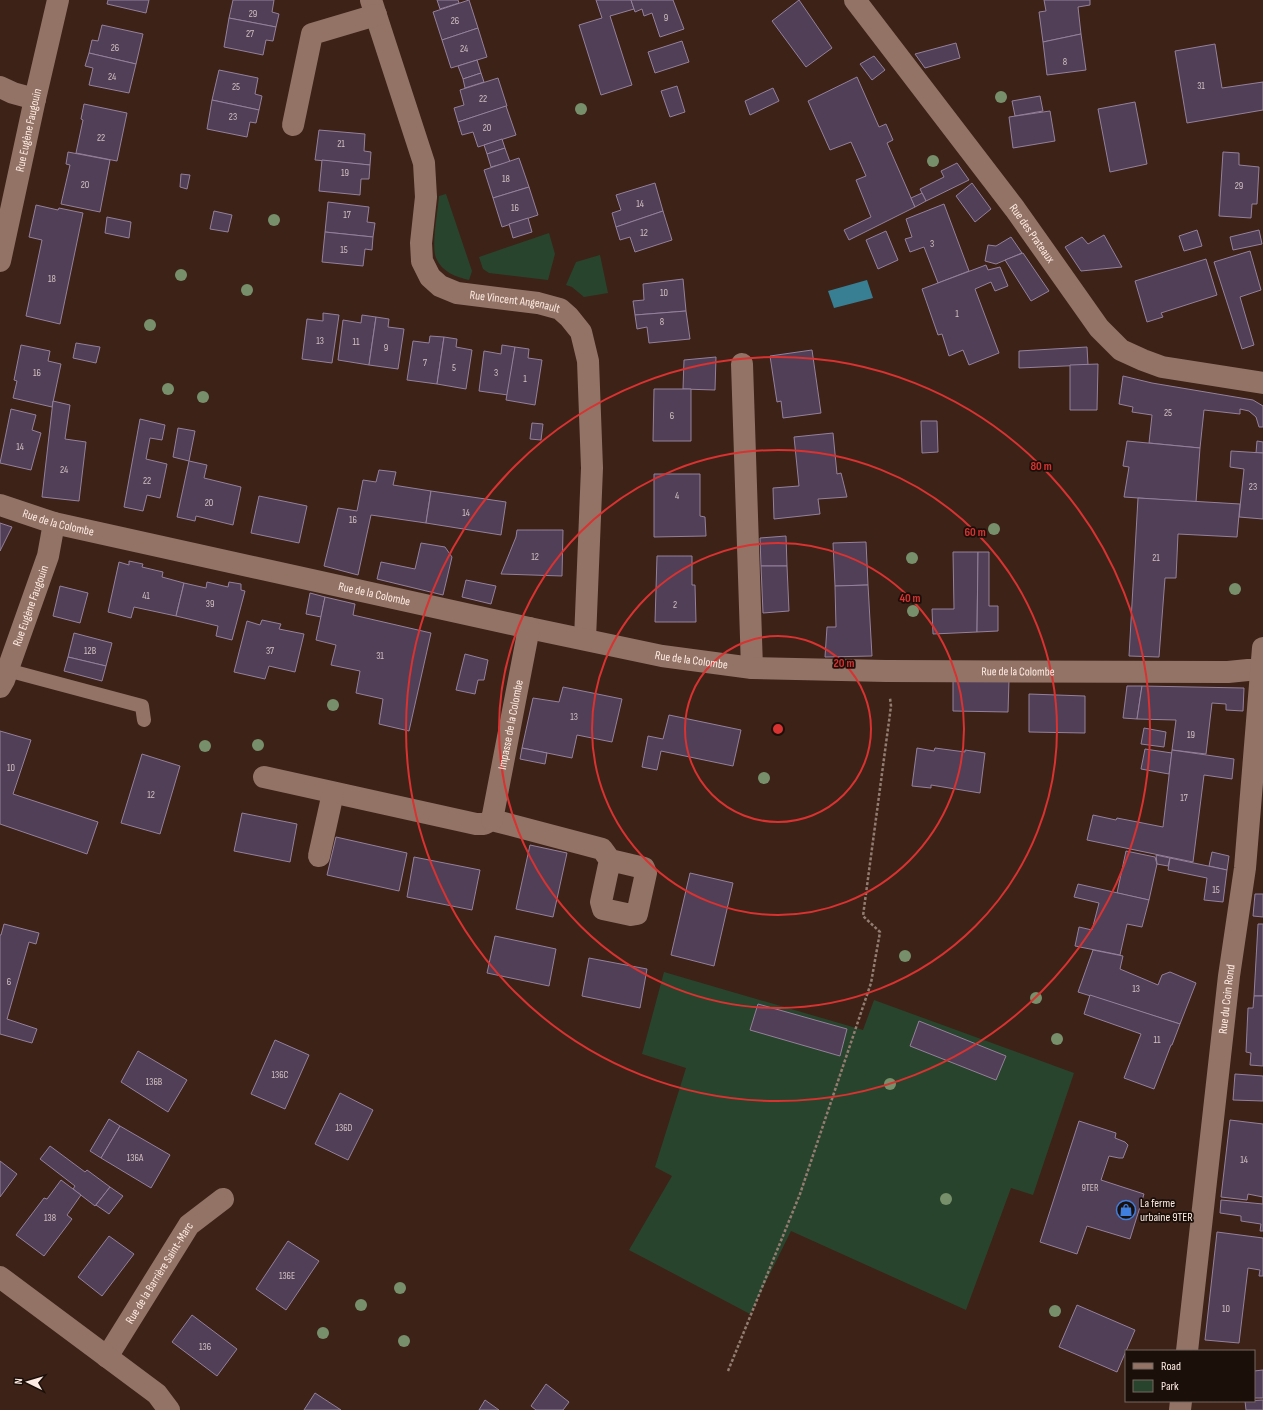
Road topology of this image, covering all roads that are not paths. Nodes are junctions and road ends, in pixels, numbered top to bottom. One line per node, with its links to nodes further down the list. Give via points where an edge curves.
1 (58, 0): 5 (street, Rue Eugène Faugouin)
2 (856, 0): 9 (street, Rue des Prateaux, via 1015,209 1099,328 1121,350 1162,367)
3 (374, 8): 6 (street, Rue Vincent Angenault, via 312,34); 13 (street, Rue Vincent Angenault, via 424,163 426,196 421,243 422,261 430,277 440,286 457,293 538,303 560,309 581,332 588,361 592,468)
4 (0, 87): 5 (street)
5 (35, 99): 7 (street, Rue Eugène Faugouin)
6 (293, 125)
7 (0, 261)
8 (742, 364): 15 (street)
9 (1263, 383)
10 (0, 505): 11 (street, Rue de la Colombe)
11 (54, 523): 12 (street, Rue de la Colombe); 17 (street, Rue Eugène Faugouin, via 48,556)
12 (529, 628): 13 (street, Rue de la Colombe); 21 (street, Impasse de la Colombe)
13 (585, 640): 15 (street, Rue de la Colombe, via 662,656)
14 (1263, 648): 16 (street, Rue du Coin Rond)
15 (752, 668): 16 (street, Rue de la Colombe, via 886,671)
16 (1260, 670): 26 (street, Rue du Coin Rond, via 1245,868 1229,976)
17 (4, 678): 18 (lane, via 142,706)
18 (144, 720)
19 (264, 777): 20 (street)
20 (333, 793): 21 (street, via 476,824); 22 (street)
21 (492, 820): 23 (street, via 602,849)
22 (319, 856)
23 (610, 860)
24 (223, 1199): 27 (street, Rue de la Barrière Saint-Marc, via 188,1225)
25 (0, 1277): 27 (street)
26 (1187, 1350)
27 (107, 1357): 28 (street, via 157,1394)
28 (169, 1410)

